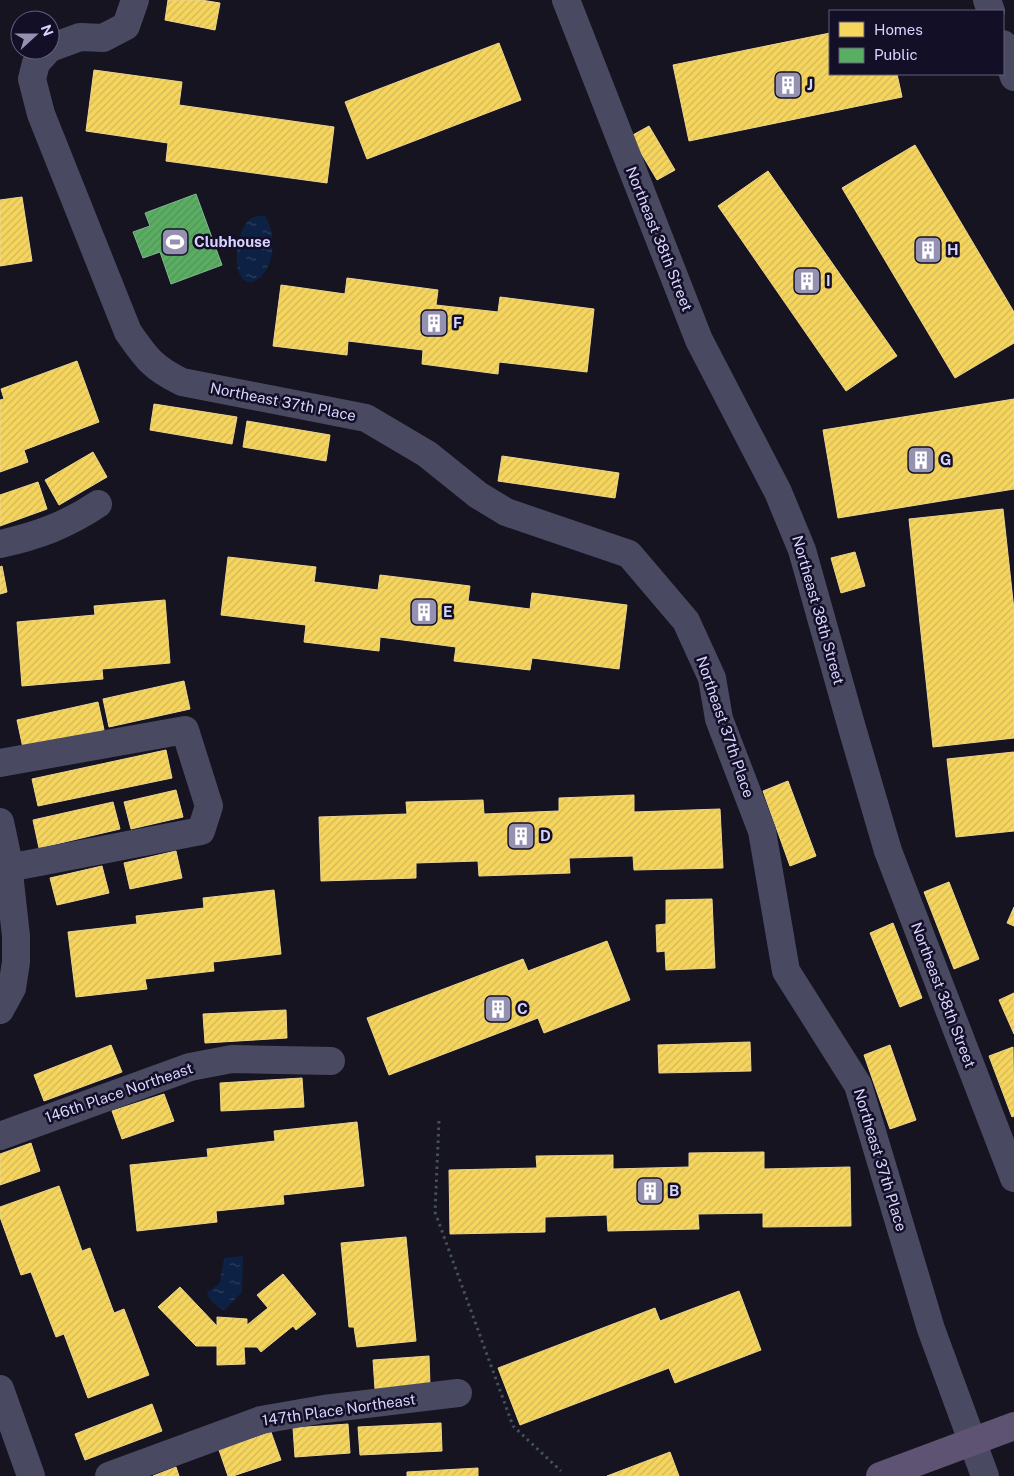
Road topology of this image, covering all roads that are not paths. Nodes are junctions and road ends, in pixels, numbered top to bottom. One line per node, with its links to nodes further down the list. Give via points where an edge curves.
1 (135, 0): 3 (street, Northeast 37th Place, via 126,26 103,38 80,37)
2 (566, 0): 15 (street, Northeast 38th Street, via 699,340 778,492 802,550 888,851)
3 (60, 45)
4 (1004, 47): 6 (street)
5 (39, 60): 19 (street, Northeast 37th Place, via 32,79 42,114 128,332 145,356 162,372 182,382 366,418 427,454 478,495 506,512 629,554 686,621 712,678 719,719 762,832 786,971 858,1085 932,1329)
6 (1014, 77)
7 (98, 504): 8 (street, via 76,519)
8 (0, 544)
9 (0, 763): 11 (street, via 184,730 209,806 200,831)
10 (0, 822): 11 (street)
11 (5, 860): 12 (street, via 16,936 16,962 12,988)
12 (0, 1010)
13 (331, 1061): 14 (street, 146th Place Northeast, via 232,1059 190,1067)
14 (0, 1136)
15 (1014, 1178)
16 (0, 1389): 20 (street)
17 (458, 1393): 21 (street, 147th Place Northeast, via 261,1420)
18 (1014, 1426): 19 (main road)
19 (972, 1441): 22 (main road); 23 (street, Northeast 37th Place)
20 (30, 1476)
21 (109, 1476)
22 (880, 1476)
23 (985, 1476)

